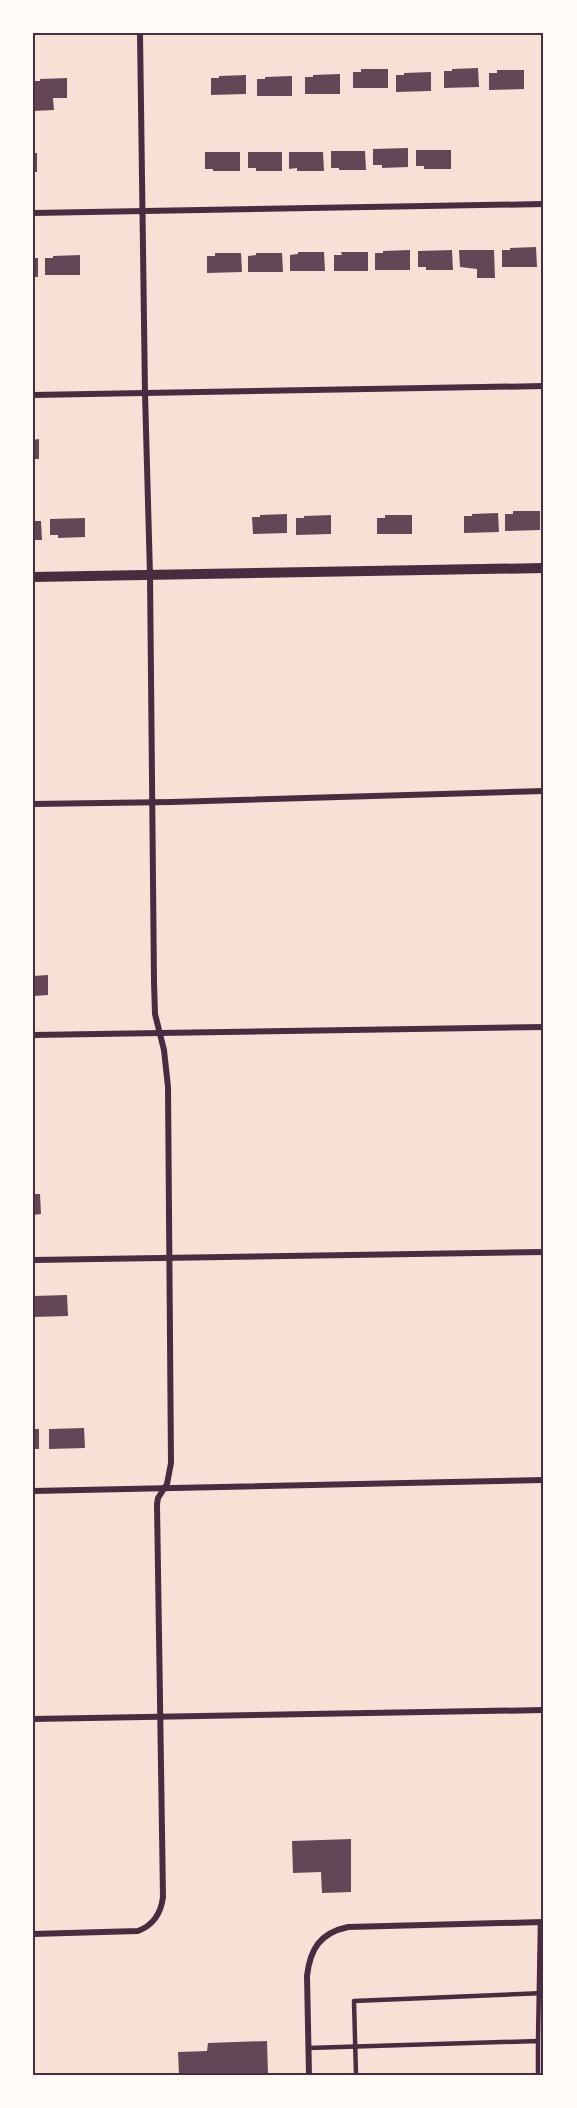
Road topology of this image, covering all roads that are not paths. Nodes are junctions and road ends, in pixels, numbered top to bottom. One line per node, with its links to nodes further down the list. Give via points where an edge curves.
1 (140, 33): 3 (street)
2 (544, 204): 3 (street)
3 (142, 211): 4 (street); 6 (street)
4 (33, 213)
5 (544, 387): 6 (street)
6 (145, 393): 7 (street); 9 (street)
7 (33, 395)
8 (544, 568): 9 (street)
9 (150, 575): 10 (street); 12 (street)
10 (33, 577)
11 (544, 791): 12 (street)
12 (151, 802): 13 (street); 15 (street, via 155,1007)
13 (33, 804)
14 (544, 1027): 15 (street)
15 (161, 1033): 16 (street); 18 (street, via 167,1080)
16 (33, 1035)
17 (544, 1252): 18 (street)
18 (170, 1257): 19 (street); 21 (street, via 171,1463)
19 (33, 1260)
20 (544, 1480): 21 (street)
21 (164, 1487): 22 (street); 24 (street, via 157,1504)
22 (33, 1491)
23 (544, 1710): 24 (street)
24 (159, 1717): 25 (street); 27 (street, via 163,1900 159,1915 146,1928 135,1932)
25 (33, 1719)
26 (542, 1922): 29 (lane); 32 (street, via 348,1927 333,1932 310,1957)
27 (33, 1934)
28 (544, 1993): 29 (lane)
29 (537, 1994): 30 (lane); 31 (lane, via 354,2001)
30 (538, 2041): 31 (lane); 35 (lane)
31 (356, 2047): 32 (lane); 34 (lane)
32 (309, 2048): 33 (street)
33 (309, 2075)
34 (356, 2075)
35 (538, 2075)

